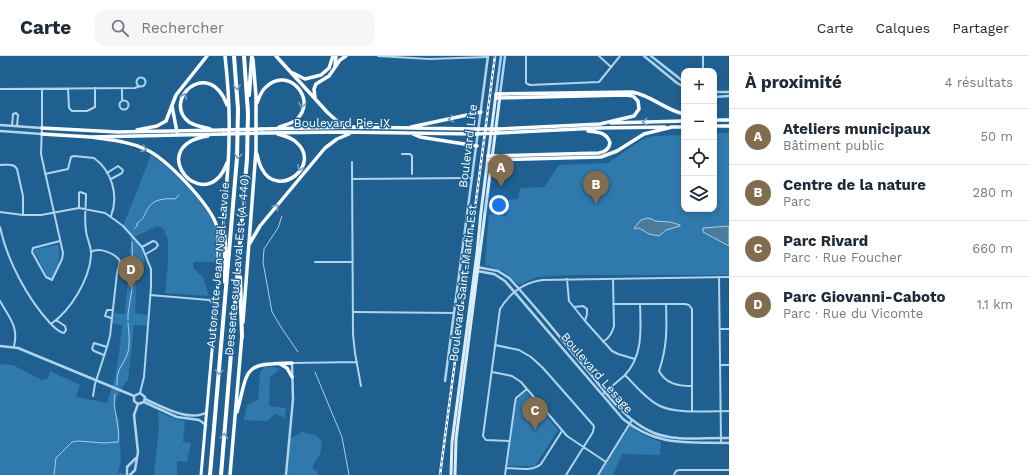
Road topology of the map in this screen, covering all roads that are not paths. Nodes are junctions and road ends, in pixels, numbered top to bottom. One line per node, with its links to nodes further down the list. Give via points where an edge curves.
1 (207, 56): 39 (highway, via 178,92)
2 (225, 56): 40 (highway)
3 (234, 56): 119 (highway, Autoroute Jean-Noël-Lavoie, one-way to 119, via 238,152)
4 (244, 56): 42 (highway, Autoroute Jean-Noël-Lavoie)
5 (252, 56): 38 (highway, Desserte sud Laval Est (A-440)); 42 (highway)
6 (276, 56): 22 (highway)
7 (335, 56): 19 (highway); 22 (highway, via 328,70 320,76 303,78)
8 (346, 56): 19 (highway)
9 (378, 56): 10 (street, via 429,59)
10 (488, 56): 41 (street, Boulevard Lite)
11 (501, 56): 33 (street)
12 (505, 56): 33 (street)
13 (526, 56): 20 (street, via 526,83 530,85 599,82)
14 (599, 56): 20 (street)
15 (620, 56): 20 (street)
16 (644, 56): 24 (street)
17 (651, 56): 23 (street)
18 (703, 56): 21 (street)
19 (335, 67): 36 (highway, via 329,76 316,84)
20 (611, 67)
21 (703, 68)
22 (289, 71): 36 (highway)
23 (681, 80)
24 (681, 85)
25 (139, 86): 25 (street, via 146,84 144,78 138,79); 27 (street)
26 (95, 88): 27 (street); 30 (street); 30 (street, via 95,107 87,112 72,111 69,108)
27 (122, 88): 37 (street)
28 (0, 89): 29 (street)
29 (42, 89): 30 (street); 55 (street)
30 (68, 89)
31 (717, 92): 32 (street)
32 (729, 92)
33 (498, 96): 43 (highway, via 632,92); 47 (highway, via 627,95 638,101 639,110 634,116); 76 (main road, Boulevard Saint-Martin Est)
34 (729, 96): 35 (street)
35 (717, 97)
36 (315, 100): 56 (highway, via 334,119)
37 (122, 101): 37 (street, via 120,106 123,109 128,108 126,101)
38 (256, 104): 62 (highway, one-way to 62, via 264,88 274,82 287,81 299,89 304,100 301,114 293,122); 74 (highway, Desserte sud Laval Est (A-440))
39 (172, 105): 64 (highway, via 167,119 161,124); 67 (highway)
40 (229, 110): 59 (highway, one-way to 40, via 195,125 185,117 181,103 186,90 198,82 212,84 221,91); 77 (highway)
41 (481, 112): 58 (highway, one-way to 58); 73 (street, Boulevard Lite)
42 (248, 113): 99 (highway, Autoroute Jean-Noël-Lavoie, via 247,169)
43 (681, 113)
44 (717, 120): 45 (highway)
45 (729, 120)
46 (681, 121): 47 (highway, Boulevard Pie-IX, one-way to 47)
47 (600, 124): 63 (highway, Boulevard Pie-IX)
48 (0, 125): 49 (street, Boulevard Pie-IX)
49 (12, 126): 50 (street, Boulevard Pie-IX); 50 (street, via 13,114 16,113)
50 (17, 126): 55 (street, Boulevard Pie-IX)
51 (717, 126): 52 (highway)
52 (729, 126)
53 (672, 127): 54 (highway, Boulevard Pie-IX); 60 (highway, Boulevard Pie-IX); 76 (highway, via 644,134 617,151 601,157)
54 (681, 127)
55 (42, 128): 57 (highway, Boulevard Pie-IX); 70 (street)
56 (351, 128): 58 (highway, Boulevard Pie-IX); 62 (highway, Boulevard Pie-IX)
57 (66, 129): 64 (highway, Boulevard Pie-IX); 71 (highway)
58 (404, 129): 66 (highway, Boulevard Pie-IX)
59 (214, 130): 67 (highway, Boulevard Pie-IX); 68 (highway, Boulevard Pie-IX)
60 (581, 130): 63 (highway, Boulevard Pie-IX); 76 (highway, via 602,133 610,142 608,148 600,152)
61 (0, 131): 70 (street, Boulevard Pie-IX)
62 (276, 131): 65 (highway, Boulevard Pie-IX); 68 (highway, Boulevard Pie-IX, bridge); 74 (highway, one-way to 74, via 293,140 302,150 303,163 295,176 282,181 269,177 261,167)
63 (499, 131): 66 (highway, Boulevard Pie-IX, bridge)
64 (128, 132): 67 (highway, Boulevard Pie-IX)
65 (352, 132): 69 (highway, Boulevard Pie-IX); 95 (highway, one-way to 65, via 260,226 326,148)
66 (475, 132): 69 (highway, Boulevard Pie-IX)
67 (177, 133): 68 (highway, Boulevard Pie-IX); 72 (highway, Boulevard Pie-IX)
68 (223, 133): 77 (highway, via 189,142 181,152 179,165 189,179 198,184 205,184 218,178)
69 (410, 133): 73 (highway, via 420,137)
70 (42, 134): 71 (highway, Boulevard Pie-IX); 81 (street, via 41,154)
71 (64, 135): 72 (highway, Boulevard Pie-IX)
72 (91, 137): 104 (highway, one-way to 104, via 143,148 157,155 174,171 205,204 213,217 218,233)
73 (477, 146): 84 (street, Boulevard Lite)
74 (256, 150): 95 (highway, Desserte sud Laval Est (A-440))
75 (402, 154): 82 (street, via 412,156)
76 (490, 158): 102 (main road, Boulevard Saint-Martin Est); 103 (main road, Boulevard Saint-Martin Est)
77 (228, 160): 92 (highway)
78 (352, 162): 83 (street)
79 (0, 165): 90 (street, via 16,166 23,196)
80 (107, 173): 81 (street, via 94,158 74,156 70,159 68,170); 85 (street); 85 (street, via 118,166 123,170)
81 (45, 174): 89 (street)
82 (412, 174)
83 (352, 178): 84 (street); 101 (street)
84 (473, 178): 123 (street, Boulevard Lite)
85 (111, 179): 91 (street, via 114,186 114,208)
86 (79, 208): 87 (street); 87 (street, via 80,192 86,194); 89 (street)
87 (86, 209): 91 (street); 97 (street, via 86,230)
88 (0, 212): 90 (street)
89 (54, 212): 90 (street); 94 (street)
90 (23, 215)
91 (111, 216): 96 (street)
92 (223, 223): 104 (main road); 119 (highway)
93 (0, 227): 127 (street, via 8,253 26,290 41,314)
94 (60, 241): 94 (street, via 62,259 53,279 49,280 32,248)
95 (250, 244): 130 (highway, Desserte sud Laval Est (A-440))
96 (142, 247): 98 (street); 98 (street, via 153,242 158,245)
97 (91, 252): 121 (street, via 102,250 120,261); 125 (street, via 88,271 78,294)
98 (146, 254): 112 (street, via 151,269)
99 (239, 258): 130 (highway); 181 (highway, Autoroute Jean-Noël-Lavoie, one-way to 99)
100 (315, 262): 101 (street)
101 (353, 262): 122 (street)
102 (474, 269): 103 (street, Boulevard Lesage); 184 (main road, Boulevard Saint-Martin Est, via 452,442)
103 (479, 269): 109 (street, Boulevard Lesage, via 502,273); 110 (street, Boulevard Lesage, via 500,277); 185 (main road, Boulevard Saint-Martin Est, via 456,439)
104 (219, 273): 111 (main road)
105 (719, 277): 106 (street); 108 (street); 128 (street)
106 (729, 277)
107 (567, 279): 108 (street); 109 (street, via 533,281); 120 (street, via 569,301)
108 (613, 279): 115 (street)
109 (519, 289): 110 (street); 152 (street, Boulevard Lesage)
110 (516, 292): 132 (street, via 500,309); 152 (street, Boulevard Lesage)
111 (217, 294): 113 (street); 118 (main road)
112 (150, 295): 113 (street); 151 (street, via 144,377)
113 (209, 300): 118 (street)
114 (0, 301): 134 (street, via 14,326)
115 (613, 304): 117 (street); 131 (street, via 614,326 612,333)
116 (666, 304): 117 (street); 149 (street, via 685,304 692,308); 149 (street, via 667,337 659,371 675,385)
117 (640, 305): 137 (street, via 641,337)
118 (216, 306): 160 (main road)
119 (225, 306): 180 (highway, Autoroute Jean-Noël-Lavoie, one-way to 180)
120 (574, 307): 126 (street); 126 (street, via 583,306 587,309)
121 (113, 310): 124 (street); 124 (street, via 107,310 105,316)
122 (354, 312): 123 (street); 138 (street)
123 (455, 313): 147 (street, Boulevard Lite)
124 (112, 318): 135 (street)
125 (56, 320): 127 (street); 127 (street, via 65,326 64,333)
126 (585, 321): 131 (street)
127 (51, 324)
128 (720, 329): 129 (street); 142 (street)
129 (729, 329)
130 (242, 337): 162 (highway, Desserte sud Laval Est (A-440))
131 (604, 342): 137 (street, via 612,351)
132 (495, 345): 143 (street); 171 (street, via 519,350 532,357 594,426)
133 (0, 346): 134 (street)
134 (14, 346): 146 (street)
135 (107, 347): 136 (street); 136 (street, via 94,343 92,346 94,351)
136 (104, 355): 146 (street)
137 (635, 359): 144 (street)
138 (356, 362): 139 (street); 148 (street)
139 (292, 363): 140 (highway); 145 (street)
140 (279, 364): 145 (highway, via 287,368); 162 (highway, via 260,365 248,373)
141 (729, 364): 142 (street)
142 (720, 365): 158 (street)
143 (492, 372): 150 (street, via 512,376); 168 (street, via 483,436 486,440)
144 (625, 375): 152 (street); 157 (street, via 660,406 676,411)
145 (292, 377): 183 (street)
146 (96, 380): 153 (street); 154 (street)
147 (445, 381)
148 (361, 386)
149 (692, 386): 157 (street)
150 (527, 389): 165 (street); 168 (street, via 516,398)
151 (140, 393): 154 (street); 155 (street, via 144,395)
152 (604, 393): 161 (street, Boulevard Lesage); 163 (street, Boulevard Lesage)
153 (93, 396)
154 (134, 396): 156 (street, via 134,401)
155 (144, 401): 156 (street); 160 (street, via 182,414 199,416); 164 (street, via 177,417 199,420)
156 (138, 404): 172 (street, via 134,415 138,445)
157 (692, 411): 158 (street)
158 (720, 411): 159 (street); 166 (street)
159 (729, 411)
160 (207, 412): 164 (main road)
161 (632, 420): 163 (street); 166 (street, Boulevard Lesage, via 663,436)
162 (234, 423): 182 (highway, Desserte sud Laval Est (A-440))
163 (629, 424): 169 (street, Boulevard Lesage, via 645,434 666,441); 173 (street)
164 (206, 425): 179 (main road)
165 (562, 431): 171 (street); 176 (street, via 537,468)
166 (721, 438): 167 (street, Boulevard Lesage); 169 (street)
167 (729, 438)
168 (509, 441): 176 (street)
169 (721, 443): 170 (street, Boulevard Lesage)
170 (729, 443)
171 (583, 447): 173 (street); 187 (street)
172 (136, 458): 174 (street); 175 (street)
173 (606, 462): 188 (street)
174 (130, 465): 175 (street); 178 (street, via 127,467)
175 (135, 468): 178 (street)
176 (506, 468): 186 (street)
177 (729, 470): 189 (street, via 679,470)
178 (129, 474)
179 (201, 475)
180 (210, 475)
181 (221, 475)
182 (230, 475)
183 (286, 475)
184 (451, 475)
185 (455, 475)
186 (505, 475)
187 (566, 475)
188 (598, 475)
189 (674, 475)

